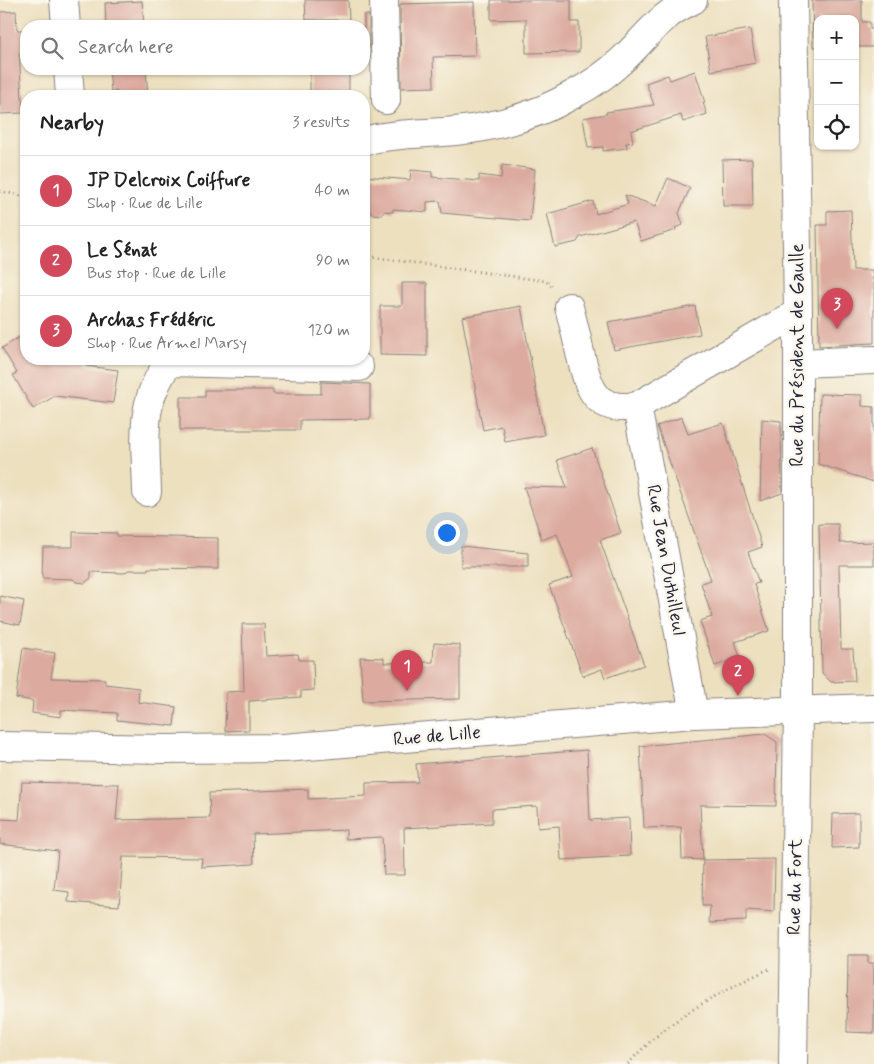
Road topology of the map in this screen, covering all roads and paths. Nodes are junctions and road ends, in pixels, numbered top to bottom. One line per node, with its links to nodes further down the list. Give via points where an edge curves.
1 (64, 0): 5 (street)
2 (384, 0): 8 (street)
3 (693, 0): 9 (street, via 662,18 609,72 551,106 479,128)
4 (793, 0): 14 (street, Rue du Président de Gaulle)
5 (66, 20)
6 (68, 75): 7 (street)
7 (70, 90)
8 (386, 100)
9 (370, 140)
10 (0, 191): 11 (path)
11 (20, 196)
12 (370, 257): 13 (path, via 546,281 560,293)
13 (569, 307): 20 (street, via 587,382 594,393 612,406)
14 (798, 313): 16 (street, Rue du Président de Gaulle); 20 (street)
15 (874, 360): 16 (street)
16 (798, 363): 23 (street, Rue du Président de Gaulle)
17 (167, 365): 21 (street, via 148,401)
18 (305, 365): 19 (street)
19 (358, 367)
20 (637, 406): 24 (street, Rue Jean Duthilleul)
21 (147, 492)
22 (874, 708): 23 (street, Rue de Lille)
23 (798, 710): 24 (street, Rue de Lille); 26 (street, Rue du Fort)
24 (694, 714): 25 (street, Rue de Lille, via 284,748)
25 (0, 746)
26 (794, 957): 27 (path, via 701,1003 662,1032); 28 (street, Rue du Fort)
27 (628, 1064)
28 (793, 1064)

